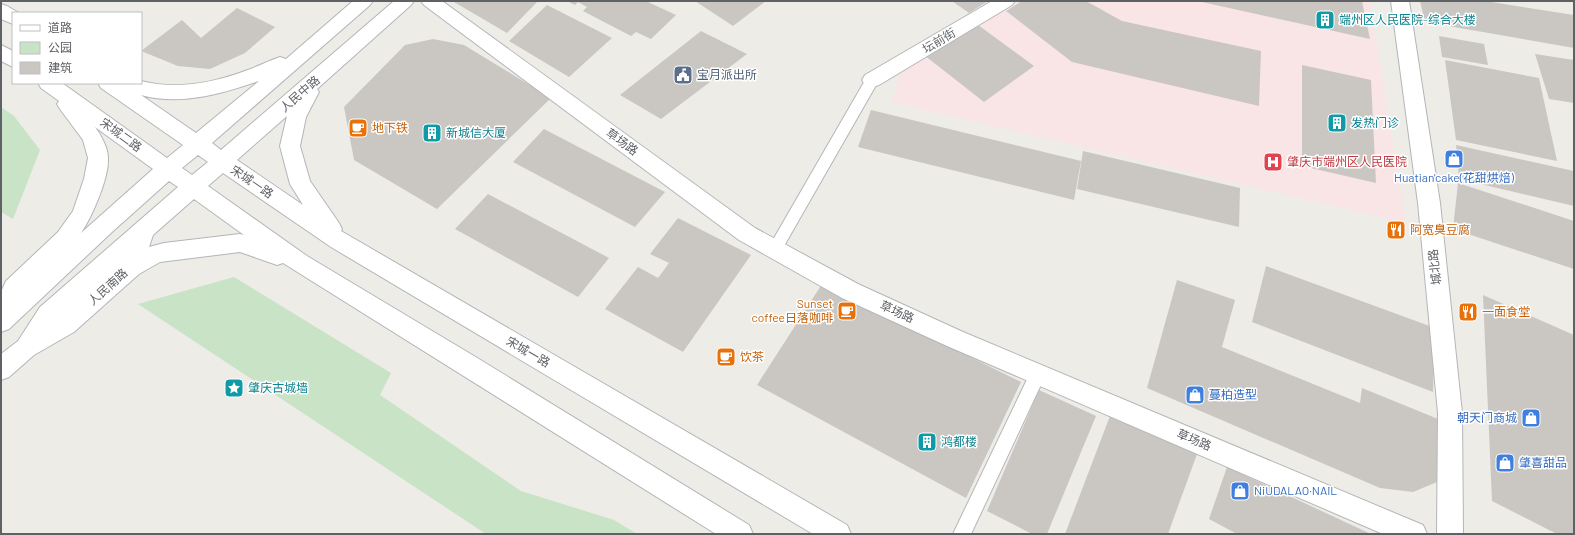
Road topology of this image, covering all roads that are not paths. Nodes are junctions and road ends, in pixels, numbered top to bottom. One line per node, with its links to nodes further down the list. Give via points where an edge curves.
1 (364, 1): 8 (main road)
2 (405, 1): 12 (main road, 人民中路)
3 (430, 1): 22 (main road, 草场路, via 747,234)
4 (1006, 1): 11 (main road, 坛前街)
5 (1400, 1): 34 (main road, 城北路, via 1428,203 1450,413)
6 (1, 10): 7 (main road)
7 (12, 17)
8 (312, 49): 14 (main road, via 259,74 232,84 206,89 163,92); 16 (main road)
9 (1, 52): 10 (main road)
10 (12, 59)
11 (872, 80): 22 (lane)
12 (314, 82): 17 (main road, 人民中路); 21 (main road, via 296,117 290,146 300,184)
13 (109, 84): 16 (main road)
14 (126, 84)
15 (52, 86): 18 (main road, 宋城二路); 25 (main road, via 92,138 98,158 94,179 82,214 66,238 14,288)
16 (197, 144): 17 (main road); 18 (main road)
17 (223, 162): 19 (main road, 人民中路); 21 (main road, 宋城一路)
18 (168, 169): 19 (main road, 宋城二路); 26 (main road)
19 (194, 187): 20 (main road, 人民南路); 23 (main road)
20 (144, 230): 24 (main road, 人民南路); 27 (main road, via 48,314)
21 (339, 240): 31 (main road, 宋城一路)
22 (775, 249): 29 (main road, 草场路, via 850,291)
23 (299, 263): 24 (main road, via 240,243 164,252); 30 (main road)
24 (131, 267): 27 (main road, 人民南路, via 66,325)
25 (1, 317)
26 (1, 322)
27 (26, 348): 28 (main road, 人民南路)
28 (1, 369)
29 (1038, 374): 32 (lane); 33 (main road, 草场路)
30 (740, 534)
31 (838, 534)
32 (962, 534)
33 (1414, 534)
34 (1450, 534)

